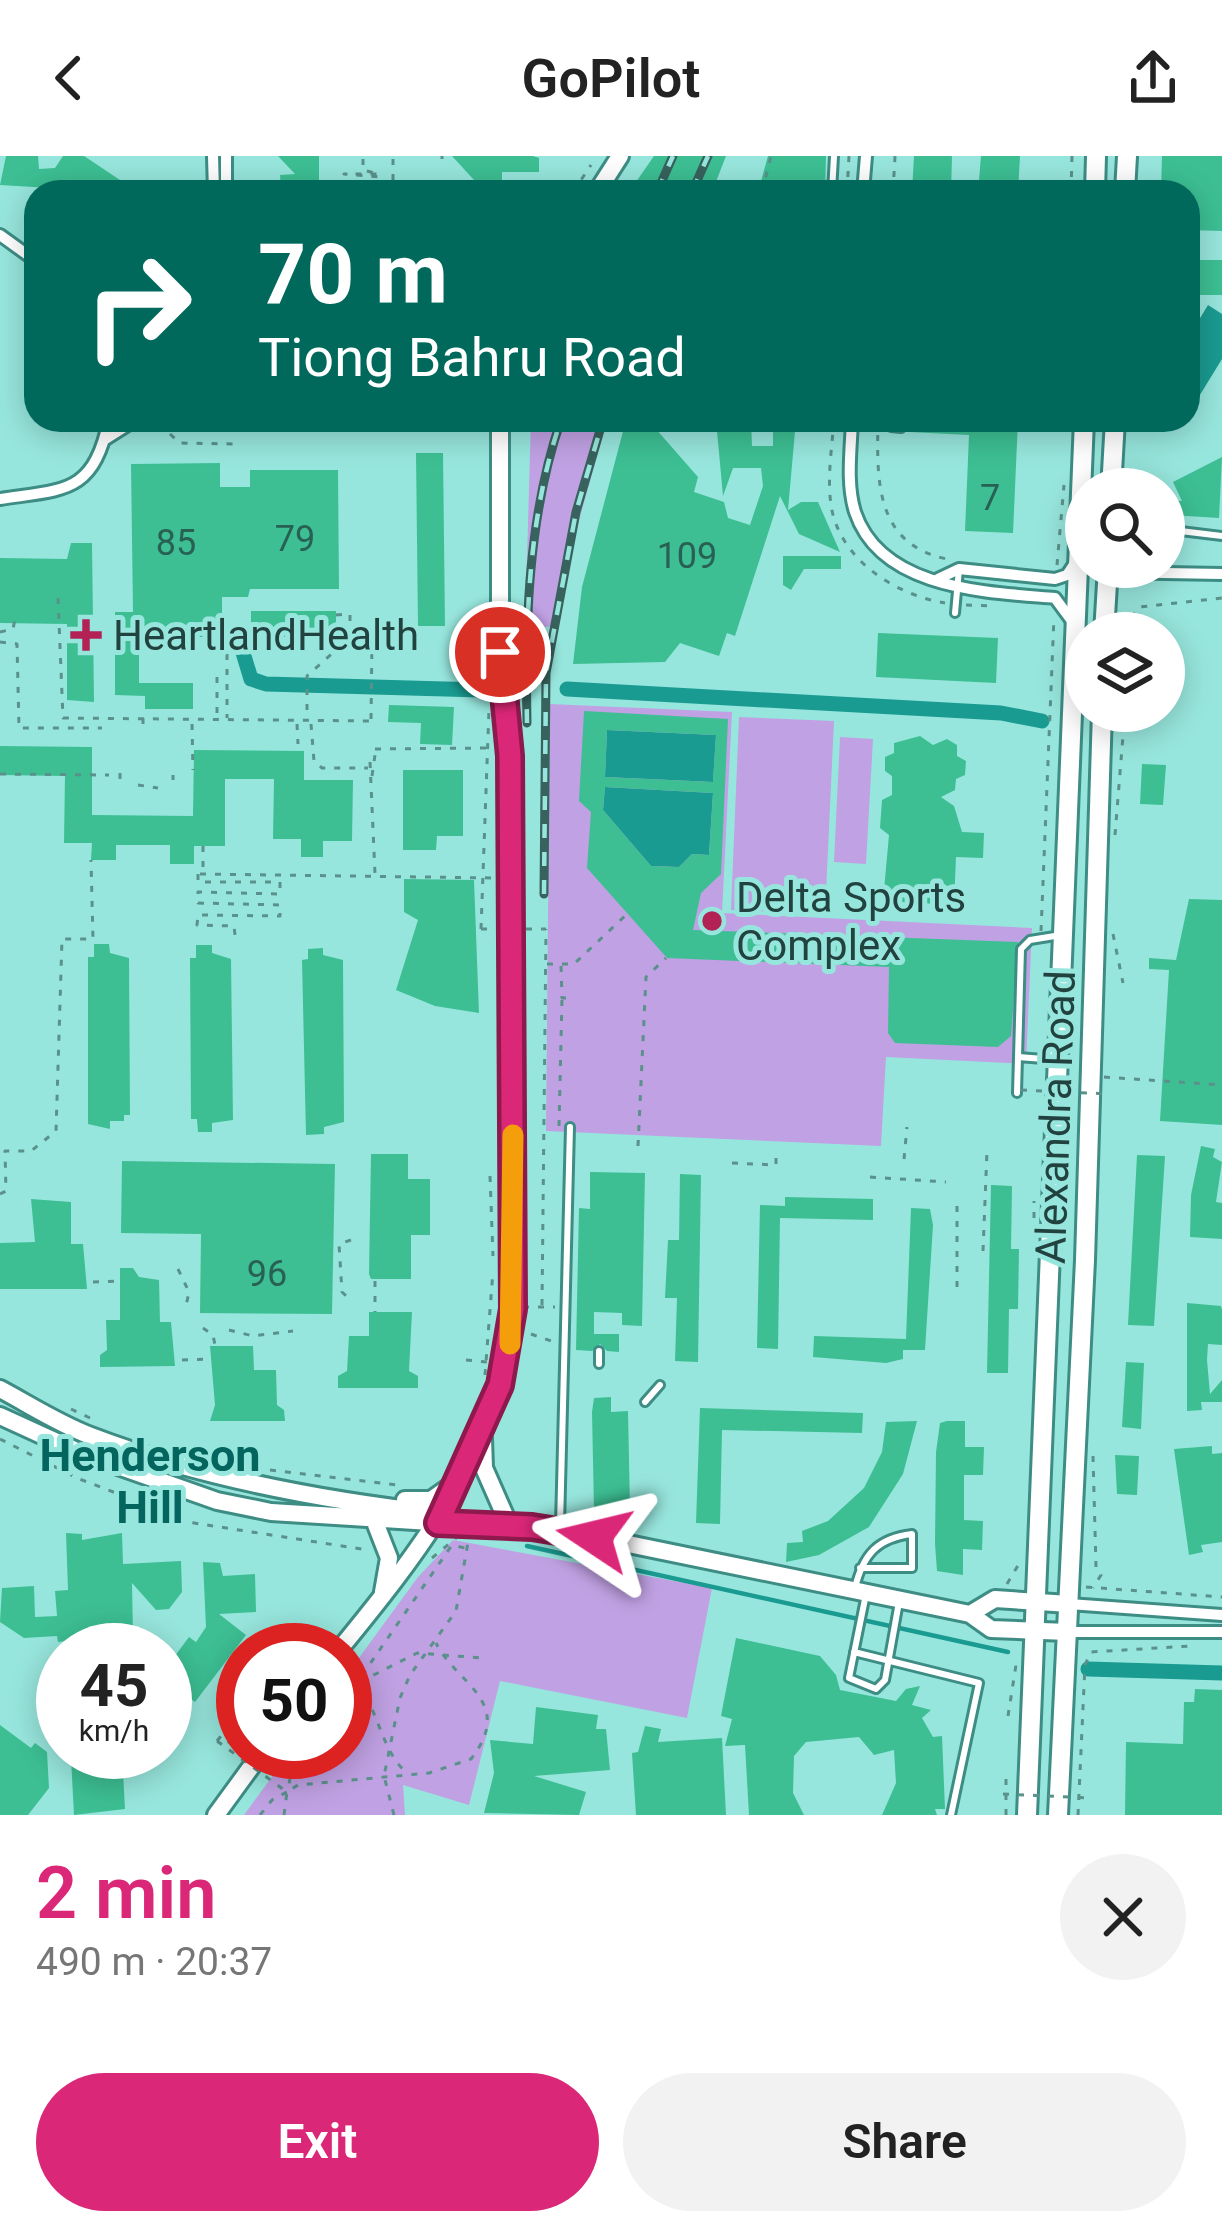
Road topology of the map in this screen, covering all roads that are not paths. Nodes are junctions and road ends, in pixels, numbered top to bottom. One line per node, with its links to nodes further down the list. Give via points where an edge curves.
1 (106, 432): 7 (street)
2 (117, 432): 7 (street)
3 (500, 432): 38 (main road, via 513,1309 506,1365)
4 (852, 432): 17 (street, via 852,490 867,540)
5 (1083, 432): 8 (main road, Alexandra Road)
6 (1121, 432): 9 (main road)
7 (104, 440): 10 (street, via 92,470 71,488)
8 (1082, 468)
9 (1115, 468)
10 (0, 499)
11 (1185, 532): 12 (lane)
12 (1222, 536)
13 (957, 565): 16 (street); 17 (street); 18 (lane)
14 (1185, 573): 15 (street)
15 (1222, 574)
16 (1065, 576)
17 (938, 579): 18 (street)
18 (957, 590): 19 (street, via 1055,598); 20 (lane)
19 (1065, 612)
20 (956, 613)
21 (1070, 732): 23 (main road, Alexandra Road)
22 (1101, 732): 50 (main road, Alexandra Road)
23 (1062, 935): 24 (lane, via 1021,949); 25 (main road, Alexandra Road)
24 (1018, 1057): 25 (lane); 26 (lane)
25 (1057, 1060): 49 (main road, Alexandra Road)
26 (1019, 1091)
27 (570, 1127): 28 (lane)
28 (567, 1217): 29 (lane); 30 (lane)
29 (579, 1217)
30 (565, 1284): 31 (lane); 45 (lane)
31 (577, 1284)
32 (599, 1351): 33 (lane)
33 (599, 1364)
34 (660, 1385): 36 (lane)
35 (0, 1390): 40 (main road, via 87,1435)
36 (645, 1402)
37 (0, 1416): 41 (main road, via 217,1501)
38 (482, 1431): 39 (main road); 43 (main road, via 484,1468)
39 (462, 1478): 40 (main road, via 431,1500); 42 (main road)
40 (327, 1496): 42 (main road)
41 (373, 1517): 42 (main road); 48 (main road, via 389,1558)
42 (442, 1519): 43 (main road); 44 (main road); 48 (main road)
43 (506, 1519): 44 (main road)
44 (532, 1527): 45 (main road)
45 (560, 1530): 47 (main road)
46 (860, 1568): 46 (lane, via 876,1545 913,1534 912,1568); 47 (lane)
47 (862, 1595): 51 (main road); 58 (lane)
48 (381, 1598): 54 (main road)
49 (1036, 1601): 50 (main road); 52 (main road, via 995,1599); 55 (main road, Alexandra Road)
50 (1069, 1604): 53 (street); 56 (main road, Alexandra Road)
51 (899, 1605): 52 (main road); 59 (lane)
52 (970, 1614): 55 (main road, via 991,1629)
53 (1222, 1615)
54 (361, 1623)
55 (1035, 1632): 56 (main road); 63 (main road, Alexandra Road)
56 (1068, 1632): 57 (street); 64 (main road, Alexandra Road)
57 (1222, 1632)
58 (854, 1652): 59 (lane); 59 (lane, via 849,1678 856,1685 881,1685)
59 (889, 1660): 62 (lane, via 979,1683)
60 (242, 1779): 61 (main road)
61 (216, 1815)
62 (951, 1815)
63 (1027, 1815)
64 (1058, 1815)

